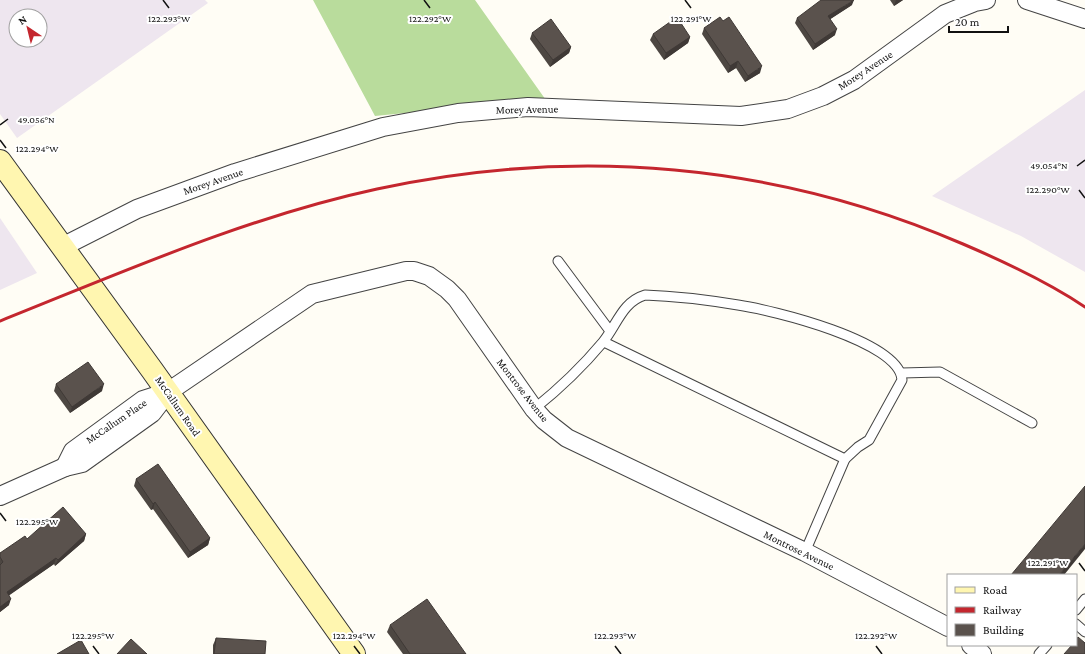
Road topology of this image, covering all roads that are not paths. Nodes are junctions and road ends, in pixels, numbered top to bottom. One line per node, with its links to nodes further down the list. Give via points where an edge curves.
1 (986, 0): 5 (street, Morey Avenue, via 945,14 854,80 823,96 788,108 741,116 528,107 458,113 383,127 235,173 137,209)
2 (1028, 0): 3 (street)
3 (1085, 19)
4 (0, 161): 5 (street, McCallum Road)
5 (62, 246): 10 (street, McCallum Road)
6 (558, 261): 7 (lane)
7 (610, 331): 8 (lane); 9 (lane, via 628,304 645,295 739,305 833,330 871,346)
8 (604, 342): 11 (lane); 13 (lane)
9 (902, 373): 12 (lane, via 940,372); 13 (lane, via 902,380 869,440)
10 (168, 392): 11 (street, Montrose Avenue, via 312,294 414,271 429,276 456,299); 14 (street, McCallum Place, via 143,400 73,451 64,467); 23 (street, McCallum Road)
11 (534, 409): 15 (street, Montrose Avenue, via 554,429 582,446)
12 (1032, 423)
13 (845, 459): 15 (lane)
14 (0, 496)
15 (805, 552): 19 (street, Montrose Avenue)
16 (1085, 599): 17 (lane)
17 (1077, 609)
18 (1077, 625): 20 (lane)
19 (947, 626)
20 (1085, 632)
21 (972, 646): 24 (street)
22 (1046, 646): 25 (lane)
23 (354, 654)
24 (982, 654)
25 (1039, 654)

